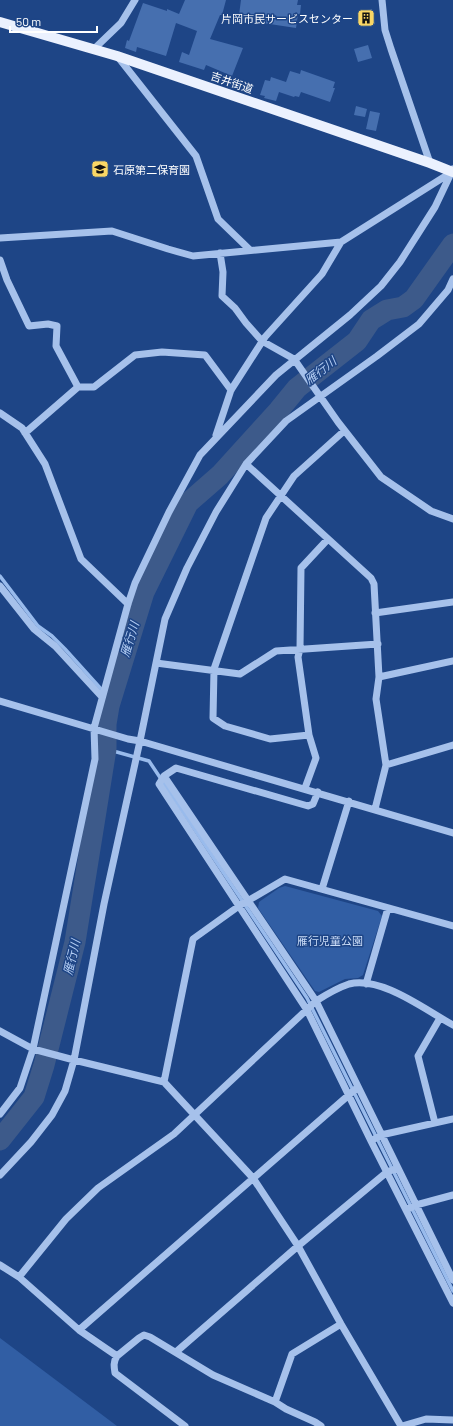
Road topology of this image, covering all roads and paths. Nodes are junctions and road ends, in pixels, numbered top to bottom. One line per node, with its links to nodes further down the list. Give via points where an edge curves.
1 (134, 0): 4 (street, via 121,23)
2 (382, 0): 6 (street, via 385,30)
3 (0, 22): 4 (main road, 吉井街道)
4 (95, 48): 5 (main road, 吉井街道)
5 (117, 56): 6 (main road, 吉井街道); 10 (street, via 196,156 218,219)
6 (430, 163): 7 (main road, 吉井街道)
7 (453, 171): 9 (street); 16 (street, via 435,207 400,262 381,286 350,315)
8 (0, 238): 11 (street, via 112,232 193,256)
9 (341, 242): 10 (street); 15 (street, via 322,274)
10 (250, 250): 11 (street)
11 (220, 253): 15 (street, via 223,272 222,296)
12 (0, 260): 17 (street, via 6,280 29,326 57,326 56,346)
13 (453, 279): 14 (street)
14 (450, 293): 19 (street, via 419,324)
15 (262, 341): 16 (street); 18 (street)
16 (294, 360): 19 (street); 23 (street, via 276,374)
17 (78, 387): 18 (street, via 94,387 135,355 162,352 205,355); 22 (street)
18 (231, 390): 23 (street)
19 (319, 396): 21 (street); 24 (street, via 286,421)
20 (0, 413): 22 (street)
21 (344, 430): 25 (street, via 294,476); 26 (street, via 381,477 431,511)
22 (25, 432): 30 (street, via 45,464 81,559)
23 (216, 437): 30 (street, via 200,455 168,512)
24 (246, 464): 25 (street); 35 (street, via 216,512 187,568 165,619)
25 (281, 495): 27 (street); 36 (street, via 266,518)
26 (453, 519)
27 (328, 539): 31 (street, via 371,578 374,584); 33 (street, via 301,568)
28 (0, 586): 38 (street, via 34,629 56,646)
29 (453, 602): 31 (street)
30 (128, 604): 38 (street)
31 (376, 613): 32 (street)
32 (378, 644): 33 (street); 37 (street)
33 (300, 649): 36 (street, via 276,651 240,674); 41 (street, via 298,657)
34 (453, 660): 37 (street)
35 (156, 663): 36 (street); 42 (street)
36 (214, 669): 41 (street, via 213,718 224,726 270,739)
37 (379, 677): 44 (street, via 376,699)
38 (102, 697): 40 (street)
39 (0, 701): 40 (street)
40 (94, 728): 42 (street); 62 (street, via 95,759)
41 (309, 735): 46 (street, via 316,758)
42 (140, 741): 46 (street); 63 (street, via 104,904)
43 (453, 745): 44 (street)
44 (386, 765): 49 (street)
45 (164, 776): 47 (street, via 176,768 308,806 313,804); 52 (street); 53 (street, via 159,784)
46 (305, 788): 47 (street)
47 (318, 792): 48 (street)
48 (349, 801): 49 (street); 51 (street)
49 (375, 809): 50 (street)
50 (453, 833)
51 (322, 889): 52 (street, via 285,879); 54 (street)
52 (249, 901): 53 (street); 57 (street)
53 (239, 906): 58 (street); 64 (street, via 193,939)
54 (388, 908): 55 (street); 56 (street)
55 (453, 926)
56 (366, 984): 57 (street, via 351,984 332,990); 59 (street, via 390,989)
57 (316, 1001): 58 (street); 65 (street)
58 (307, 1010): 66 (street); 68 (street)
59 (440, 1018): 60 (street); 70 (street, via 418,1056)
60 (453, 1025)
61 (0, 1031): 62 (street)
62 (33, 1049): 63 (street); 67 (street, via 20,1088)
63 (74, 1060): 64 (street); 75 (street, via 65,1091 52,1115)
64 (164, 1082): 68 (street)
65 (358, 1087): 66 (street); 71 (street)
66 (349, 1095): 72 (street); 76 (street)
67 (0, 1114)
68 (195, 1116): 76 (street); 82 (street, via 98,1188 66,1219)
69 (453, 1119): 70 (street)
70 (434, 1123): 71 (street)
71 (381, 1135): 72 (street); 73 (street)
72 (371, 1141): 74 (street)
73 (398, 1168): 74 (street); 78 (street)
74 (387, 1172): 79 (street); 80 (street)
75 (0, 1175)
76 (253, 1178): 80 (street); 87 (street)
77 (453, 1195): 78 (street)
78 (416, 1205): 79 (street); 83 (street)
79 (406, 1210): 84 (street)
80 (298, 1246): 86 (street); 88 (street)
81 (0, 1265): 82 (street)
82 (18, 1277): 87 (street)
83 (453, 1280)
84 (451, 1294): 85 (street)
85 (453, 1303)
86 (341, 1324): 90 (street, via 292,1354); 94 (street)
87 (79, 1330): 89 (street)
88 (176, 1352): 89 (street, via 144,1335); 90 (street, via 213,1374)
89 (116, 1356): 92 (street, via 115,1373)
90 (275, 1402): 93 (street)
91 (453, 1420): 94 (street, via 426,1419)
92 (185, 1426)
93 (321, 1426)
94 (401, 1426)

